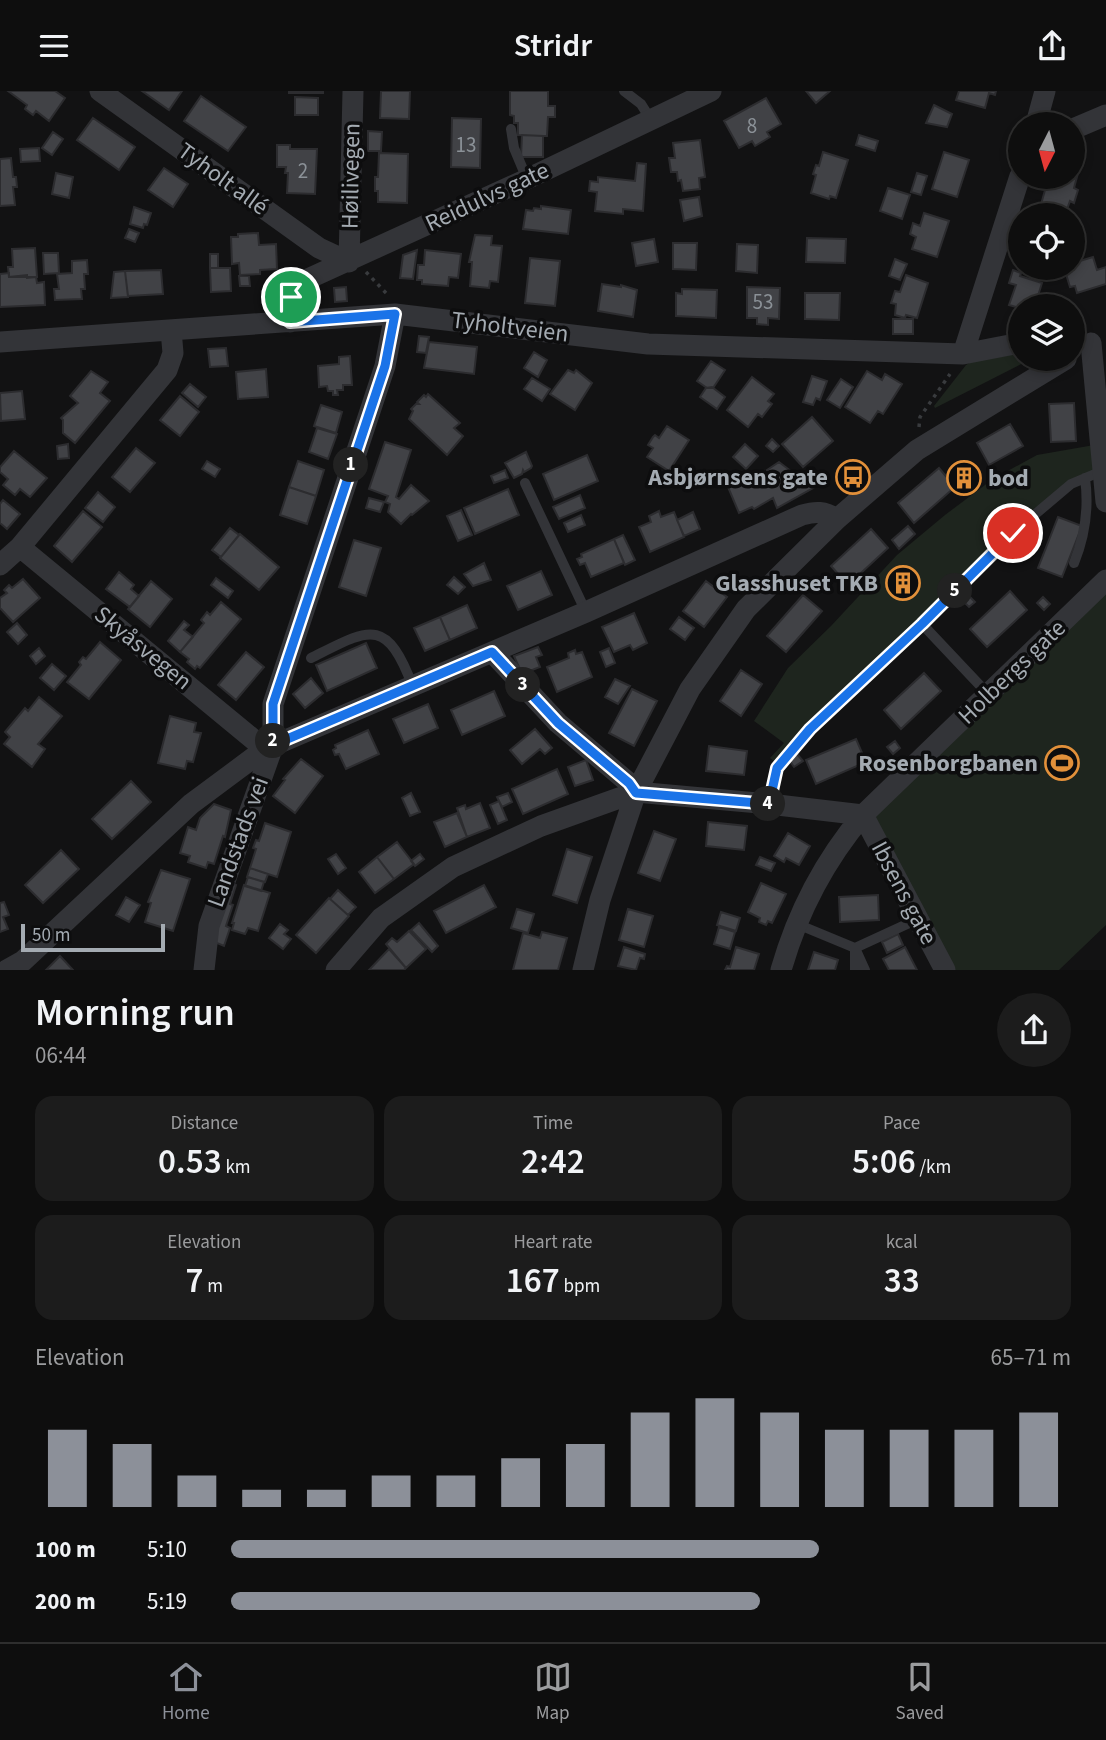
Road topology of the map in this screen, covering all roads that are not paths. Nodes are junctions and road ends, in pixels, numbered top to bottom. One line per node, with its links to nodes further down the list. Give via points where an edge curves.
1 (100, 91): 14 (street, Tyholt allé, via 319,248)
2 (353, 91): 14 (street, Høilivegen)
3 (614, 91): 6 (lane)
4 (711, 91): 7 (street, Reidulvs gate)
5 (1045, 91): 8 (street)
6 (631, 92): 7 (lane)
7 (646, 112): 12 (street, Reidulvs gate)
8 (1039, 112)
9 (1106, 115): 10 (street)
10 (1085, 124)
11 (511, 129): 12 (lane)
12 (527, 179): 14 (street, Reidulvs gate)
13 (1016, 189): 21 (street)
14 (355, 265): 16 (street, Reidulvs gate, via 299,283 291,297)
15 (401, 314): 16 (street, Tyholtveien); 21 (street, Tyholtveien, via 648,344); 37 (street, Landstads vei, via 273,704)
16 (290, 322): 17 (street, Tyholtveien)
17 (171, 330): 19 (street, Tyholtveien); 27 (street, via 173,353 167,370)
18 (1090, 338): 23 (street)
19 (0, 342)
20 (1008, 345): 21 (street, Tyholtveien)
21 (963, 354)
22 (1046, 371): 26 (street, via 917,450)
23 (1094, 475): 25 (street); 28 (lane); 32 (lane, via 1071,484 1013,533)
24 (526, 483): 31 (lane)
25 (1106, 502)
26 (837, 519): 31 (street, via 816,511 802,515); 38 (street, via 746,609 690,689)
27 (20, 547): 29 (street); 37 (street, Skyåsvegen)
28 (1074, 563)
29 (0, 565)
30 (1106, 580): 36 (street, Holbergs gate)
31 (586, 612): 33 (street)
32 (922, 624): 36 (lane); 39 (lane, via 810,729 777,768)
33 (492, 652): 35 (street); 38 (street, via 558,723)
34 (311, 658): 35 (lane, via 373,633 390,644)
35 (413, 687): 37 (street)
36 (988, 694): 40 (street, Holbergs gate)
37 (269, 747): 44 (street, via 191,804 23,961); 45 (street, Landstads vei, via 209,926)
38 (636, 793): 39 (street); 46 (street, via 541,826 453,867 381,918); 47 (street, via 600,900)
39 (769, 804): 40 (street)
40 (863, 815): 41 (street, Ibsens gate); 42 (street, Holbergs gate, via 840,842)
41 (918, 919): 43 (lane); 51 (street, Ibsens gate)
42 (797, 923): 43 (lane); 48 (street, Holbergs gate)
43 (855, 948): 49 (lane); 50 (lane)
44 (7, 970)
45 (204, 970)
46 (336, 970)
47 (583, 970)
48 (781, 970)
49 (855, 970)
50 (865, 970)
51 (945, 970)

